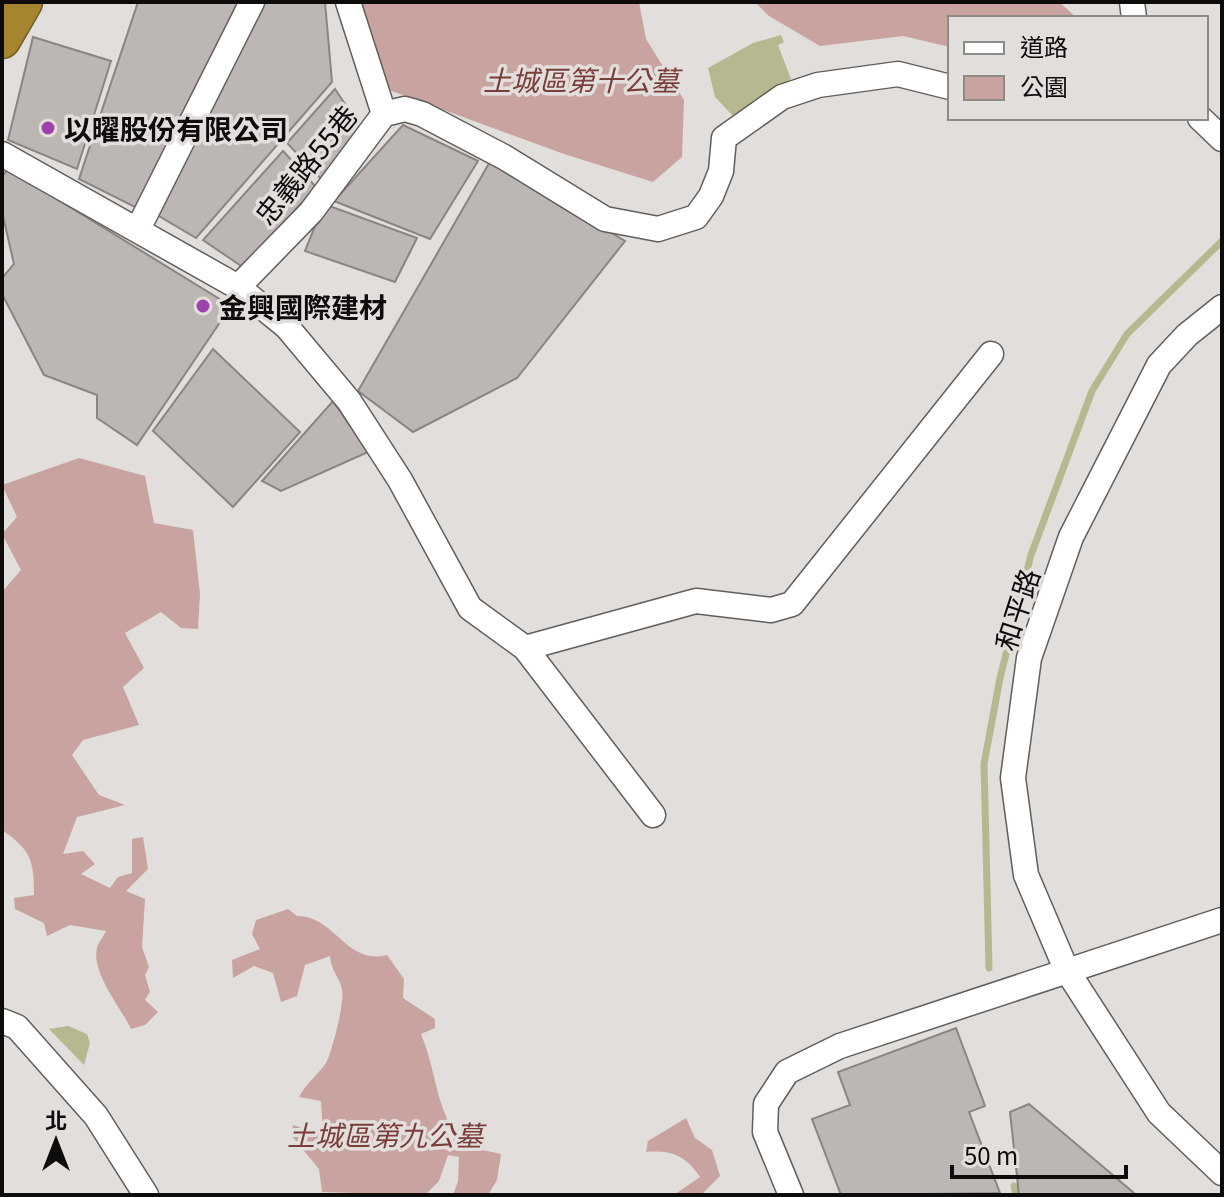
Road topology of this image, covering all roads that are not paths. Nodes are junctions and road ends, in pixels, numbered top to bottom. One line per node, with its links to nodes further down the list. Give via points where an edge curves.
1 (24, 2): 4 (highway)
2 (252, 2): 10 (street)
3 (348, 2): 6 (street)
4 (2, 40)
5 (948, 86): 6 (street, 忠義路55巷, via 898,74 818,85 782,97 724,138 721,171 696,217 658,229 605,219 422,114 405,109)
6 (384, 114): 11 (street, 忠義路55巷, via 311,212)
7 (1202, 120): 8 (street)
8 (1222, 139)
9 (2, 154): 10 (street)
10 (138, 229): 11 (street)
11 (238, 287): 14 (street, via 287,327 349,401 400,480 470,608)
12 (1222, 307): 17 (street, 和平路, via 1159,365 1071,537 1029,658 1013,778 1026,875)
13 (991, 354): 14 (street, via 792,604 771,610 696,601)
14 (525, 648): 15 (street)
15 (653, 815)
16 (1222, 920): 17 (street)
17 (1066, 969): 19 (street, 和平路, via 1159,1113); 21 (street, via 840,1046 787,1072 766,1104 765,1132)
18 (2, 1021): 20 (street, via 17,1027 96,1116)
19 (1222, 1173)
20 (146, 1195)
21 (791, 1195)

